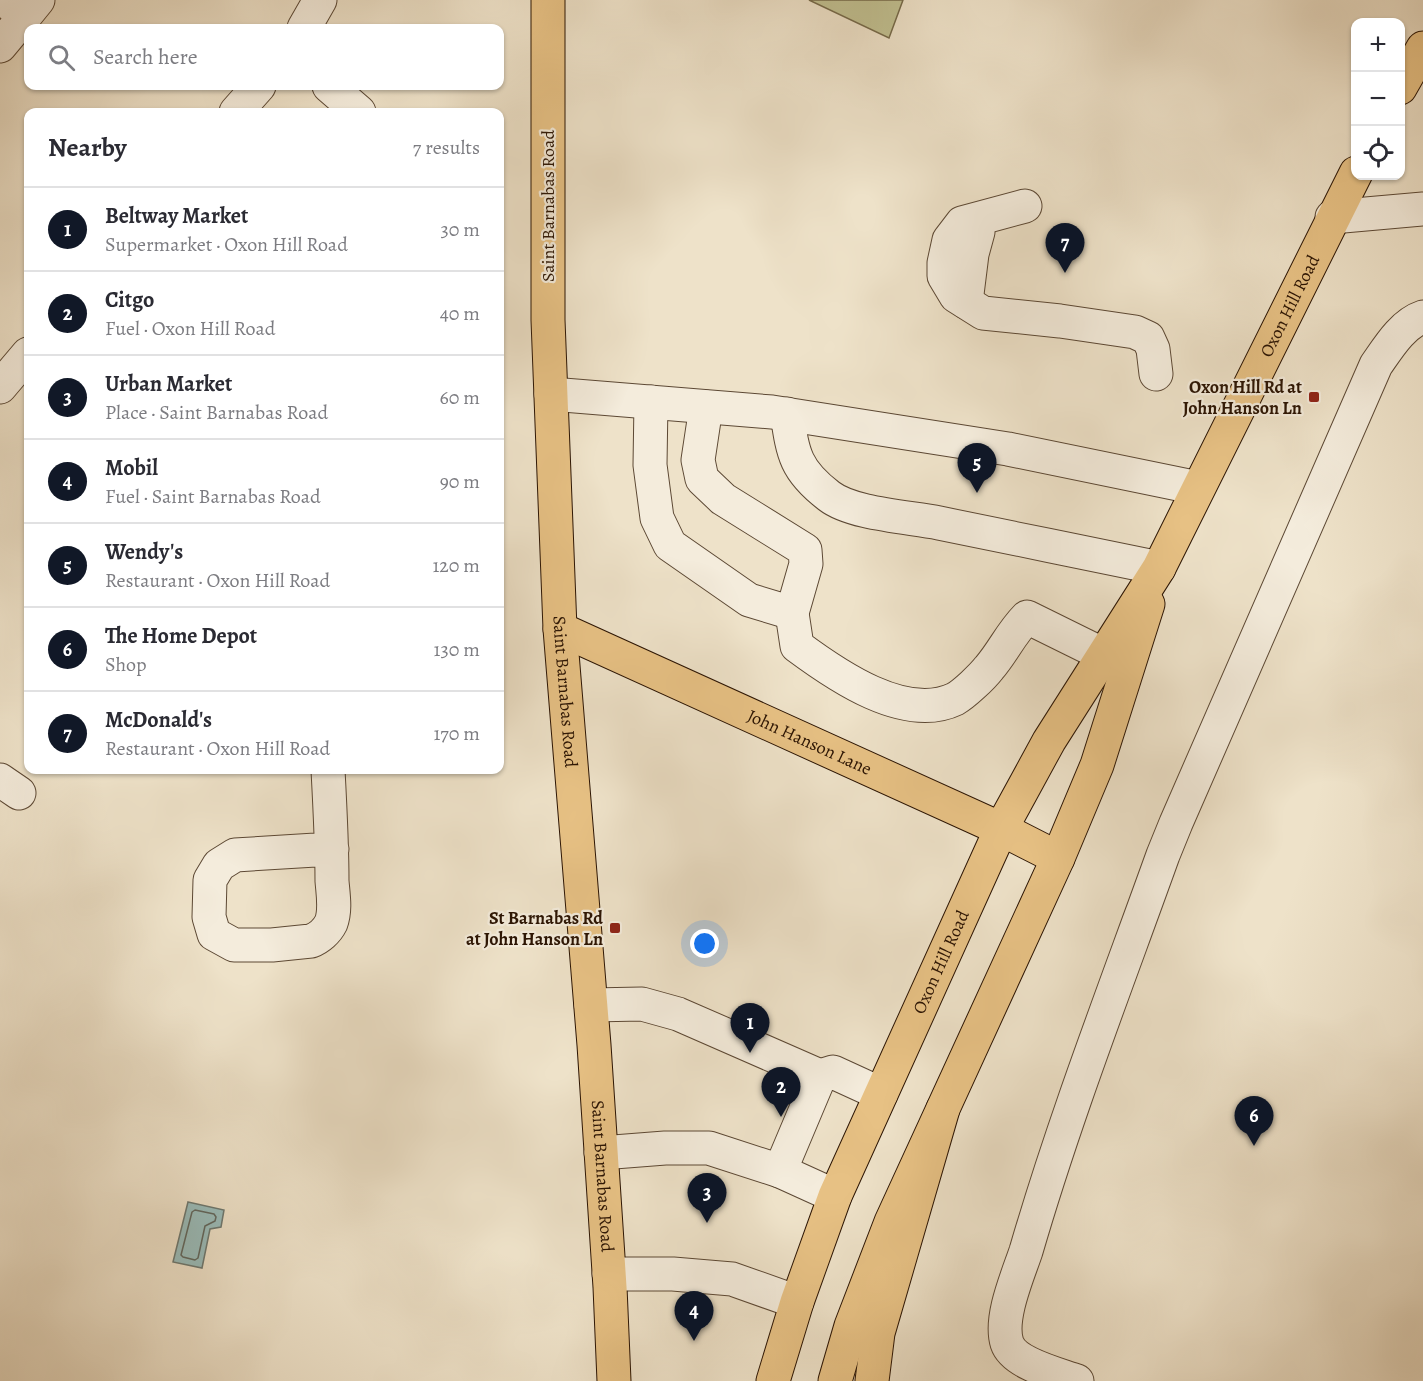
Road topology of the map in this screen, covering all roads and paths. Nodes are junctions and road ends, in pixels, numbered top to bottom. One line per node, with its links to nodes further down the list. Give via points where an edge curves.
1 (548, 0): 16 (main road, Saint Barnabas Road)
2 (23, 5): 3 (street)
3 (0, 46)
4 (256, 90): 6 (street)
5 (334, 90): 7 (street)
6 (240, 108)
7 (354, 108)
8 (1352, 180): 11 (main road, Oxon Hill Road)
9 (1025, 206): 14 (street, via 962,223 949,240 944,263 944,276 956,296 983,313 1135,332 1148,339)
10 (1423, 209): 11 (street)
11 (1332, 217): 20 (main road, Oxon Hill Road)
12 (1423, 317): 42 (street, via 1405,328 1376,365 1176,823 1042,1195 1005,1331 1008,1346 1026,1364)
13 (24, 359): 15 (street)
14 (1156, 374)
15 (0, 387)
16 (551, 394): 17 (street); 23 (main road, Saint Barnabas Road)
17 (651, 402): 18 (street); 22 (street, via 650,465 657,518 670,545 749,600)
18 (706, 406): 19 (street); 22 (street, via 698,460 702,479 723,499 805,550 806,564)
19 (787, 414): 20 (street, via 1008,449); 21 (street, via 793,453 800,467 830,498 852,508)
20 (1198, 488): 21 (main road, Oxon Hill Road)
21 (1159, 568): 24 (main road, Oxon Hill Road); 28 (main road, Oxon Hill Road, via 1097,765)
22 (792, 613): 24 (street, via 797,646 833,673 895,702 931,706 956,698 990,667 1027,617)
23 (560, 629): 26 (main road, John Hanson Lane); 29 (main road, Saint Barnabas Road)
24 (1102, 654): 26 (main road, Oxon Hill Road)
25 (328, 774): 27 (street)
26 (1000, 829): 28 (main road, John Hanson Lane); 31 (main road, Oxon Hill Road)
27 (332, 849): 27 (street, via 235,855 219,865 210,880 209,917 213,934 234,945 301,944 317,939 332,918)
28 (1058, 858): 32 (main road, Oxon Hill Road)
29 (591, 1005): 30 (street, via 642,1004 678,1014); 33 (main road, Saint Barnabas Road)
30 (820, 1076): 31 (street, via 833,1072); 34 (street)
31 (881, 1094): 35 (main road, Oxon Hill Road)
32 (943, 1109): 40 (main road, Oxon Hill Road, via 891,1222 851,1326); 41 (main road, via 878,1332)
33 (601, 1153): 34 (street, via 709,1148); 36 (main road, Saint Barnabas Road)
34 (780, 1171): 35 (street)
35 (835, 1196): 37 (main road, Oxon Hill Road)
36 (609, 1274): 37 (street, via 732,1279); 38 (main road, Saint Barnabas Road)
37 (796, 1302): 39 (main road, Oxon Hill Road)
38 (614, 1381)
39 (773, 1381)
40 (835, 1381)
41 (872, 1381)
42 (1077, 1381)

